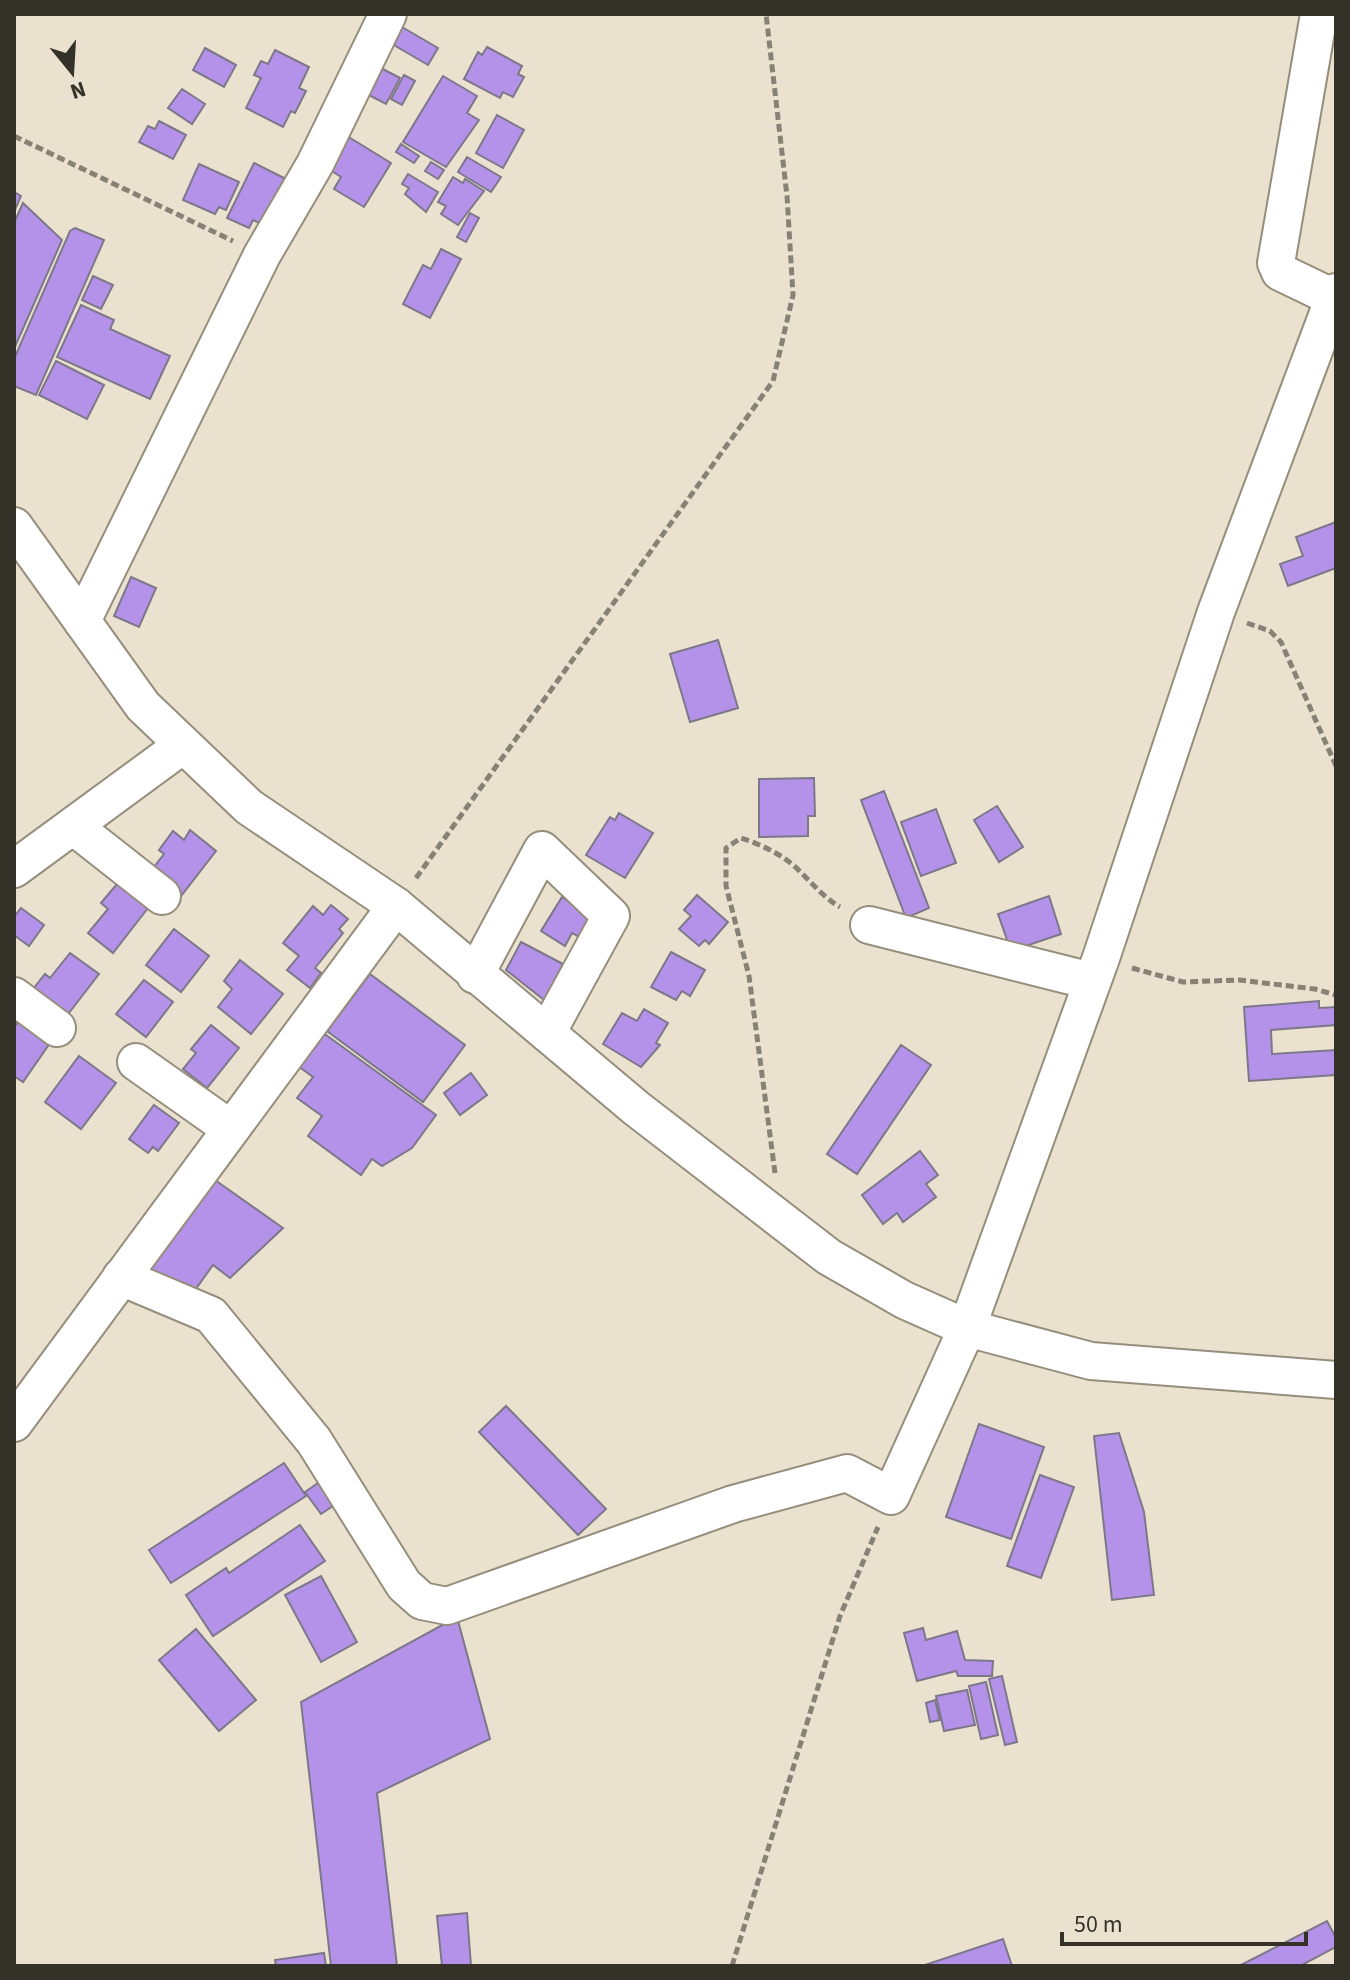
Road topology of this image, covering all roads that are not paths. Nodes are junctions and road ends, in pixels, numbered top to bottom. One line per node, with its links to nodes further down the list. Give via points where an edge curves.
1 (388, 14): 5 (street, via 315,164 262,255)
2 (1319, 14): 3 (street, via 1276,263 1280,272)
3 (1335, 295): 12 (street, via 1216,612)
4 (14, 526): 5 (street)
5 (82, 621): 6 (street, via 143,706)
6 (183, 745): 7 (street); 10 (street, via 249,807)
7 (73, 826): 8 (street); 9 (street)
8 (14, 869)
9 (162, 896)
10 (396, 906): 13 (street); 18 (street)
11 (869, 925): 12 (street)
12 (1096, 970): 20 (street)
13 (475, 975): 16 (street); 16 (street, via 542,850 611,916)
14 (14, 996): 15 (street)
15 (57, 1028)
16 (547, 1033): 20 (street, via 779,1222 904,1300)
17 (136, 1062): 18 (street)
18 (231, 1129): 19 (street)
19 (121, 1277): 20 (street, via 211,1315 314,1441 404,1585 422,1601 447,1606 733,1504 847,1473 891,1496); 22 (street)
20 (967, 1328): 21 (street, via 1091,1361)
21 (1336, 1380)
22 (14, 1423)

